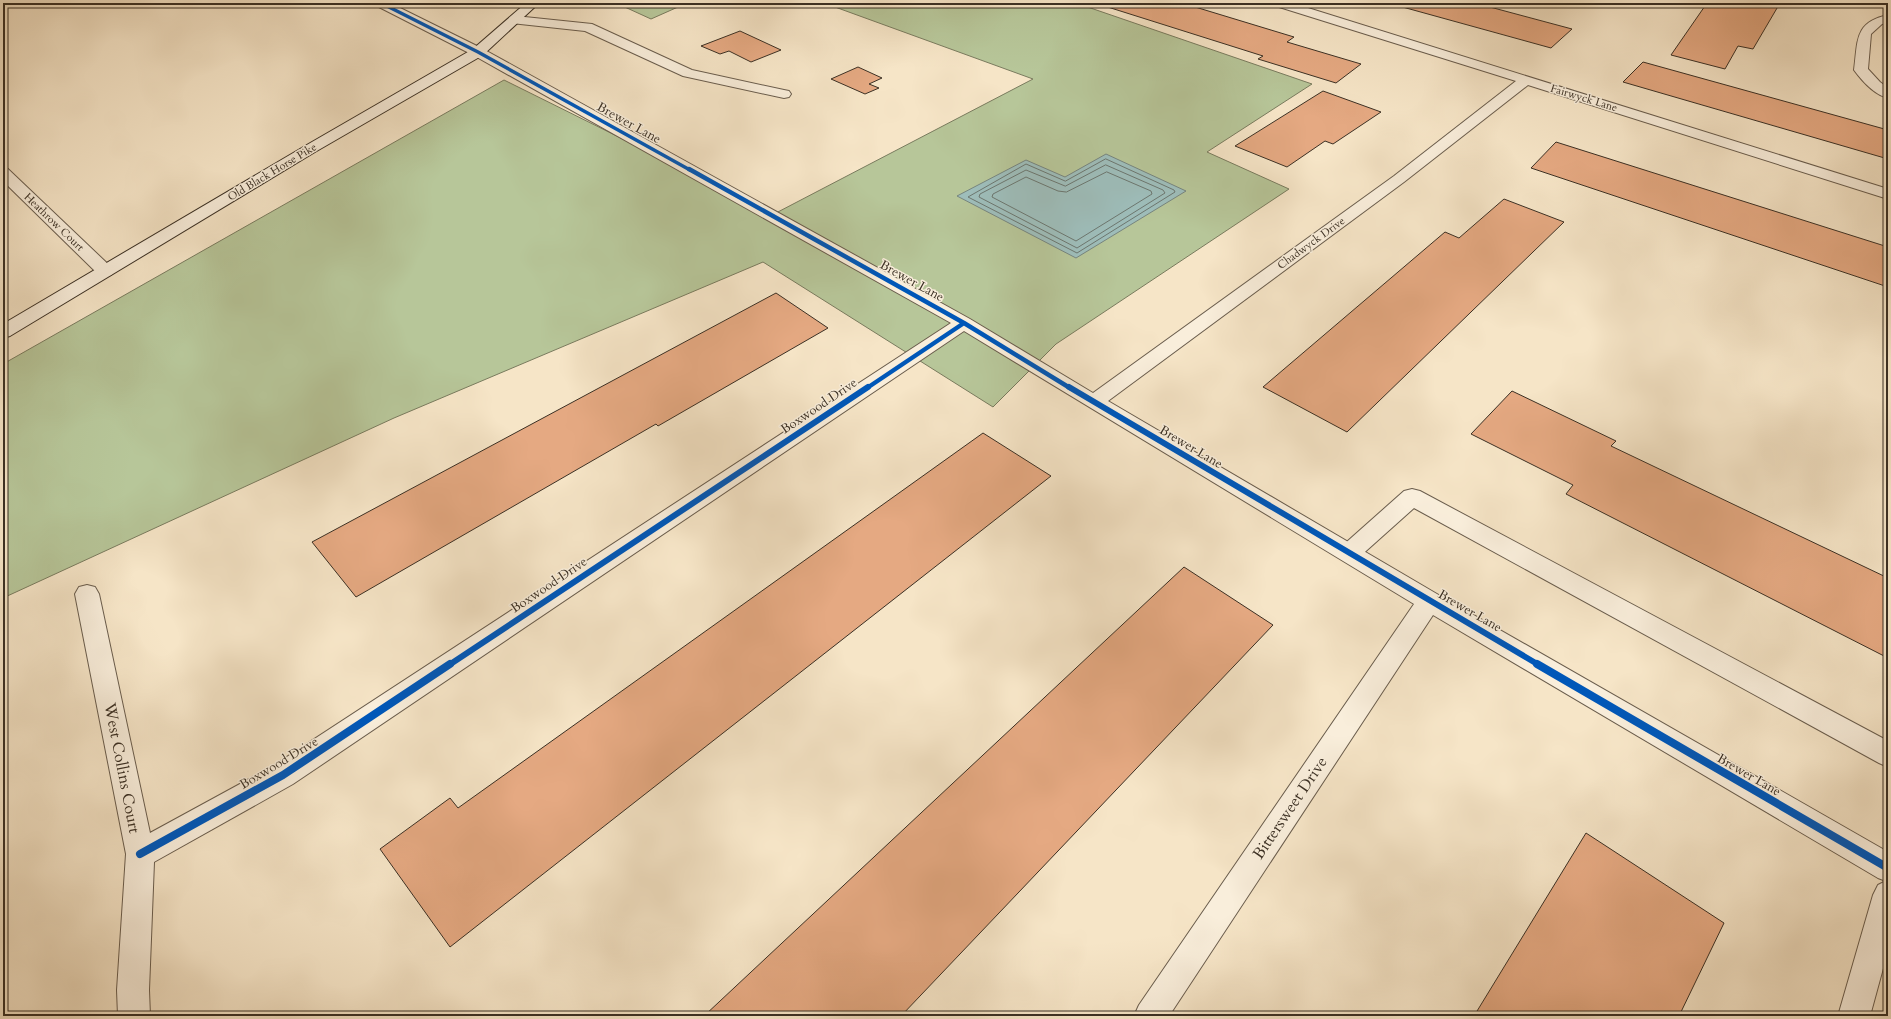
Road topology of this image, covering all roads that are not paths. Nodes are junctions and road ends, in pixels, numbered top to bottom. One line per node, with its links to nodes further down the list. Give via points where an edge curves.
1 (381, 3): 6 (street, Brewer Lane)
2 (533, 3): 5 (street, Old Black Horse Pike)
3 (1280, 3): 7 (street, Fairwyck Lane)
4 (1888, 19): 9 (street, via 1878,21 1865,33 1861,70)
5 (515, 20): 6 (street, Old Black Horse Pike); 8 (street, via 588,27 688,74)
6 (478, 52): 12 (street, Old Black Horse Pike); 13 (street, Brewer Lane)
7 (1526, 80): 11 (street, Fairwyck Lane); 15 (street, Chadwyck Drive, via 1398,179)
8 (784, 94)
9 (1888, 94)
10 (3, 172): 12 (street, Heathrow Court)
11 (1888, 194)
12 (105, 271): 14 (street, Old Black Horse Pike)
13 (964, 323): 15 (street, Brewer Lane); 20 (street, Boxwood Drive, via 283,775)
14 (3, 332)
15 (1094, 402): 16 (street, Brewer Lane)
16 (1349, 553): 18 (street, Brewer Lane); 19 (street, via 1412,497)
17 (87, 594): 20 (street, West Collins Court)
18 (1429, 601): 21 (street, Brewer Lane); 24 (street, Bittersweet Drive)
19 (1888, 755)
20 (140, 854): 23 (street, West Collins Court)
21 (1888, 868)
22 (1888, 895): 25 (street)
23 (134, 1016)
24 (1150, 1016)
25 (1854, 1016)

